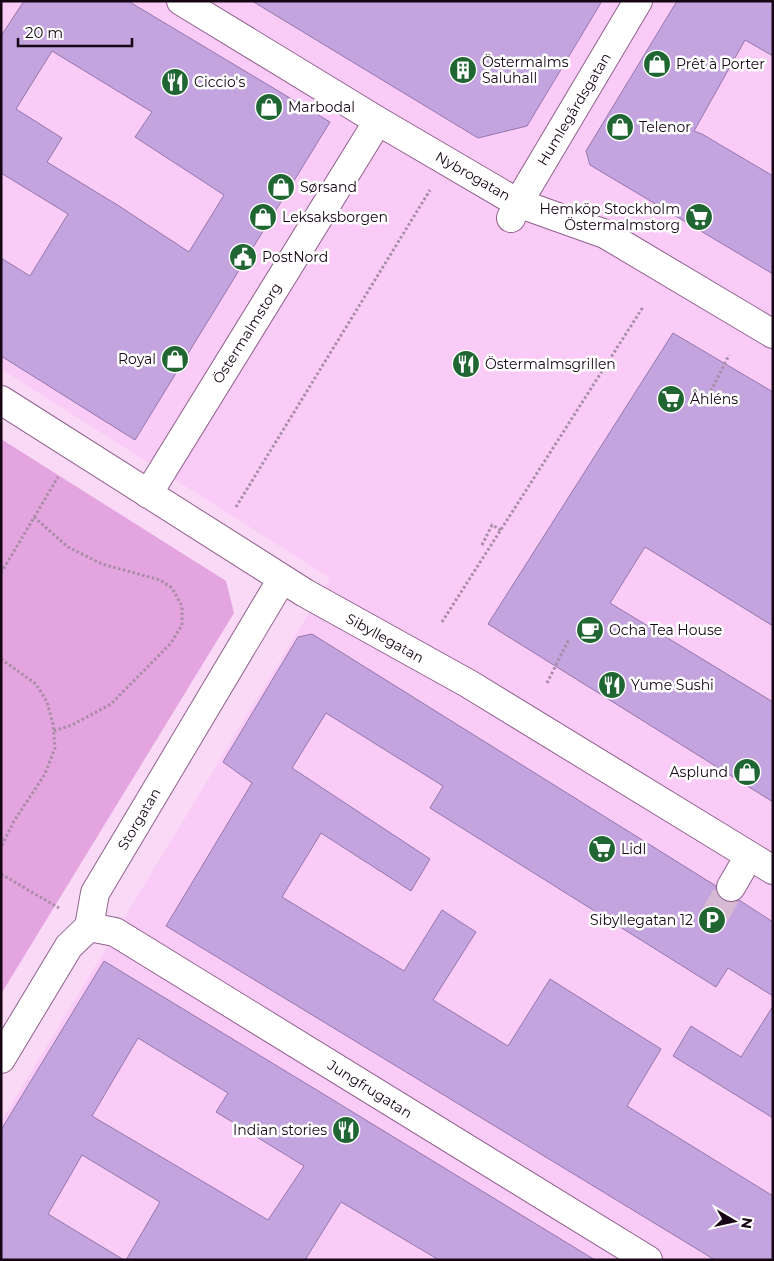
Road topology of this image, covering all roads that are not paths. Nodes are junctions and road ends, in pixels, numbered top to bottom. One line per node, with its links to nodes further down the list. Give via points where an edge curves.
1 (181, 1): 3 (street, Nybrogatan)
2 (638, 1): 4 (street, Humlegårdsgatan)
3 (378, 121): 4 (street, Nybrogatan, via 447,161); 7 (street, Östermalmstorg)
4 (515, 210): 5 (street, Nybrogatan, via 605,234)
5 (773, 334)
6 (1, 400): 7 (street, Sibyllegatan)
7 (148, 494): 8 (street, Sibyllegatan)
8 (282, 579): 9 (street, Sibyllegatan, via 469,684); 12 (street, Storgatan, via 95,893)
9 (749, 856): 10 (street, Sibyllegatan); 11 (street)
10 (773, 870)
11 (732, 887)
12 (89, 927): 13 (street, via 69,946); 14 (street, Jungfrugatan, via 115,932)
13 (1, 1059)
14 (648, 1260)

